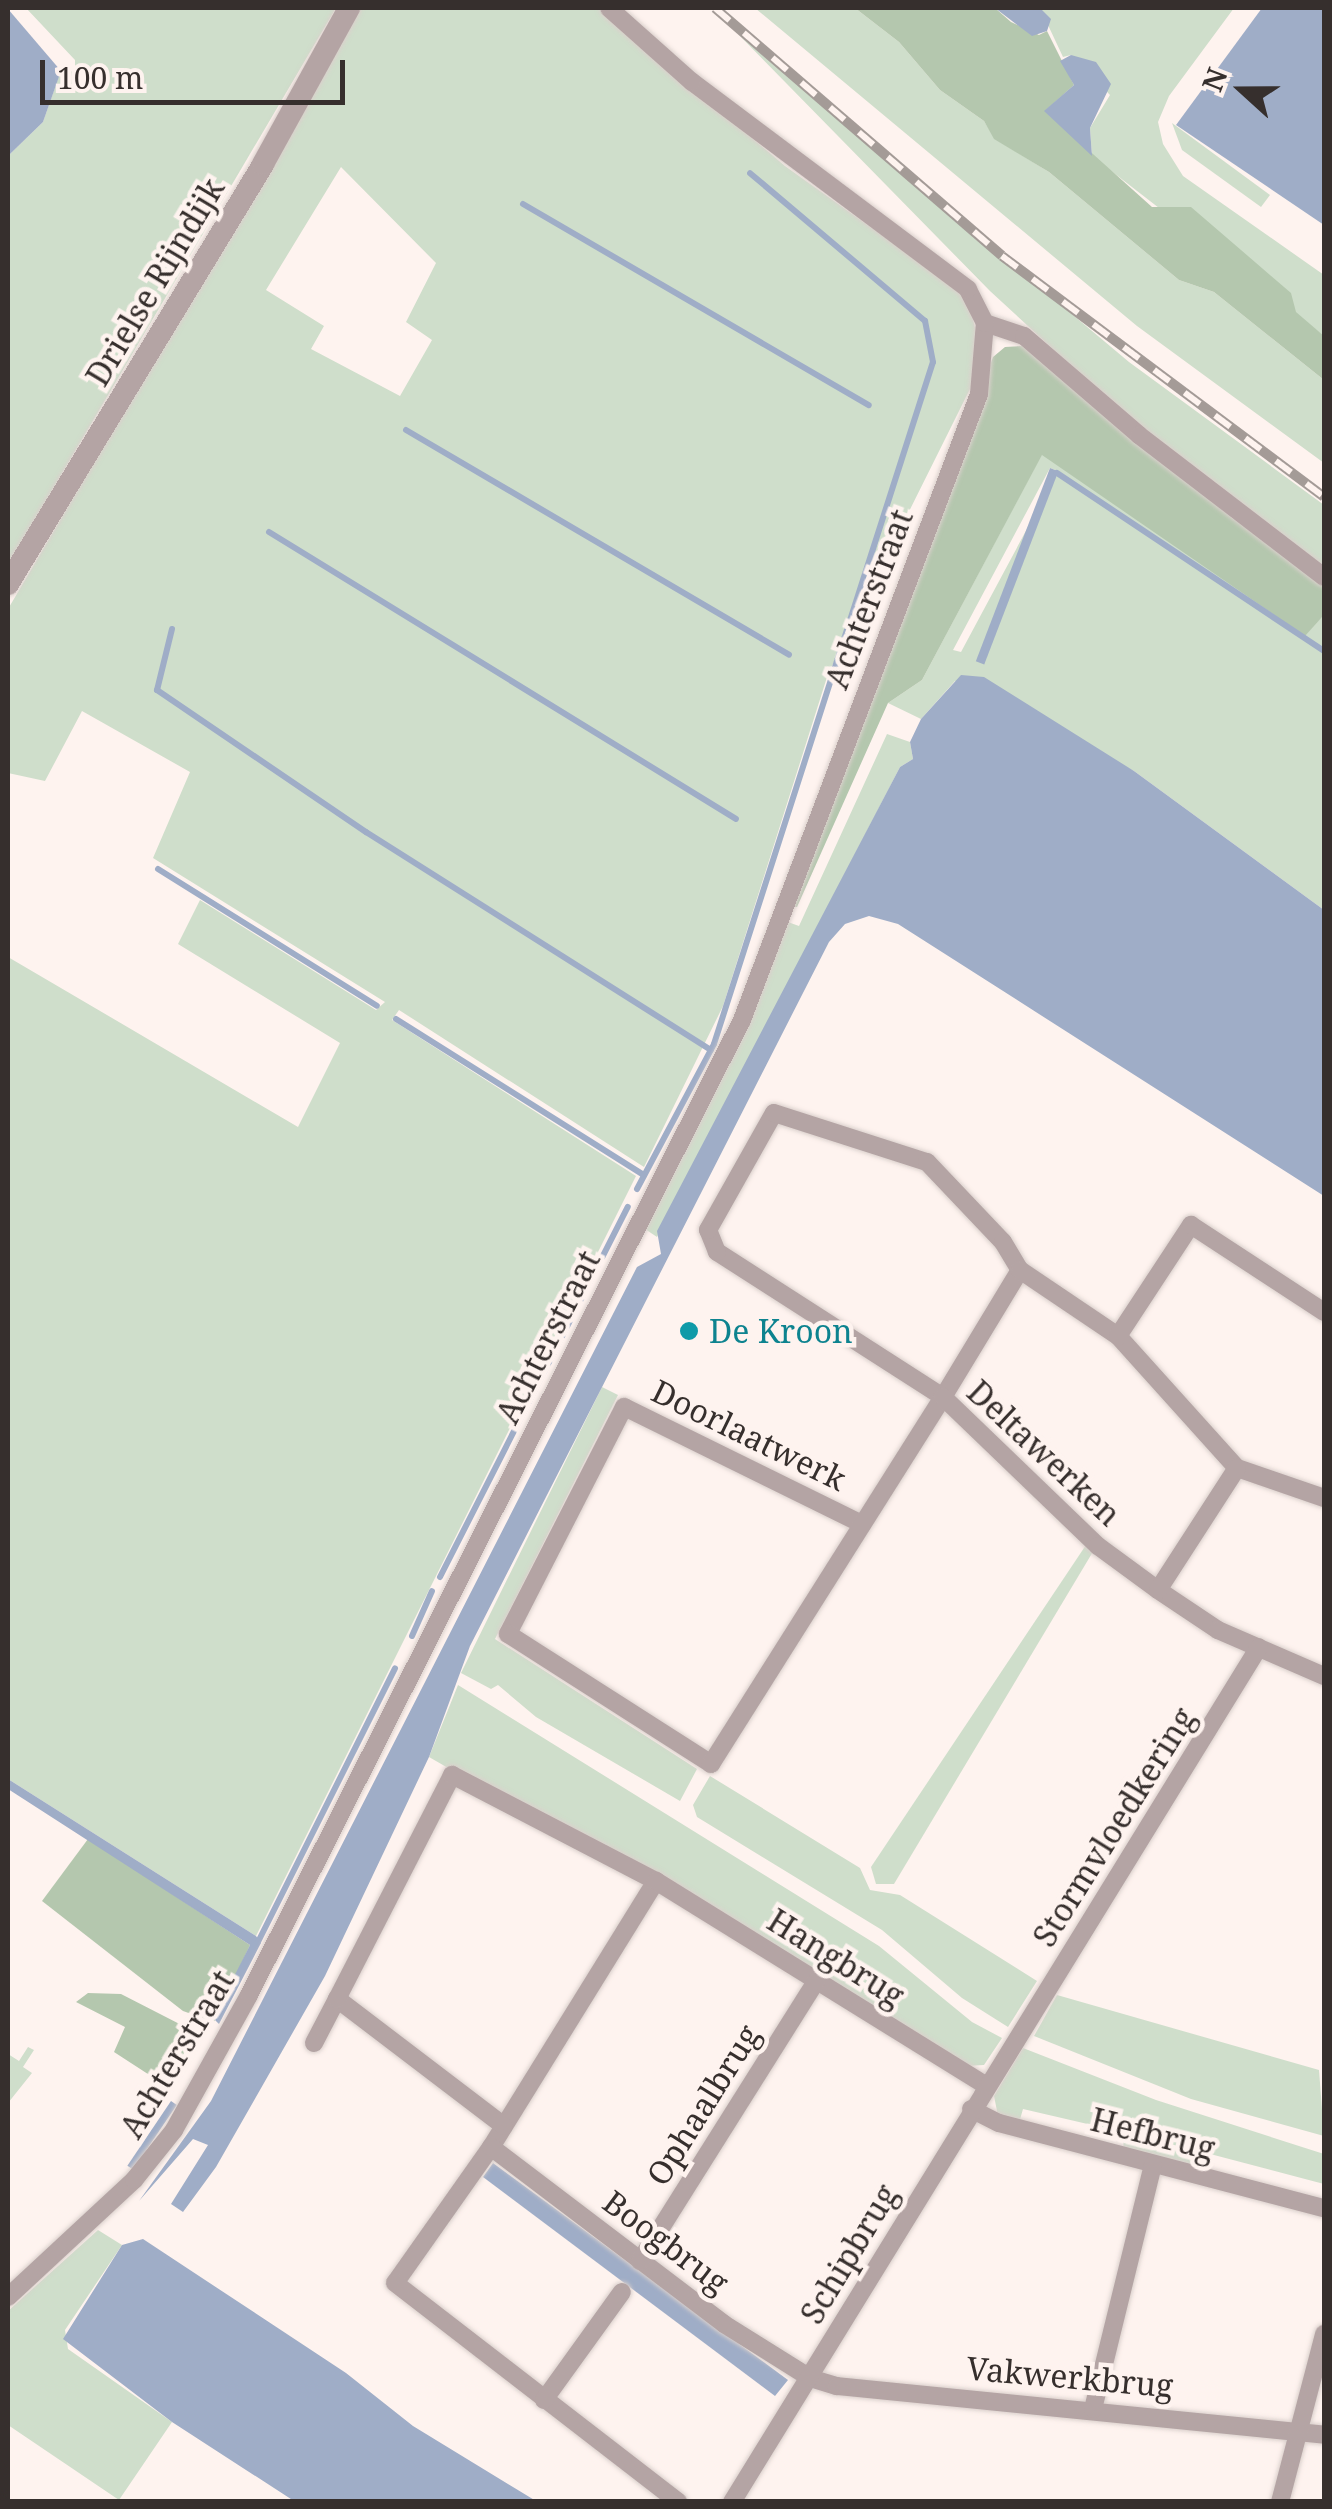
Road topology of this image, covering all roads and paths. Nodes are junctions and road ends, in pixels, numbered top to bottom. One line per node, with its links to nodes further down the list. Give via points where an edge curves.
1 (349, 8): 5 (street, Drielse Rijndijk, via 264,164)
2 (608, 8): 3 (street, via 692,82 944,265 968,288)
3 (985, 323): 4 (street, via 1024,336 1139,435); 30 (street, Achterstraat, via 979,394 733,1037 192,2100 134,2180)
4 (1324, 577)
5 (8, 584)
6 (1020, 1270): 8 (street); 9 (street); 9 (street, via 1003,1242 926,1162 784,1113 763,1124 708,1230 710,1244)
7 (1324, 1312): 8 (street, via 1191,1225)
8 (1118, 1336): 10 (street)
9 (943, 1397): 12 (street, Deltawerken); 13 (street, Deltawerken, via 1098,1546)
10 (1237, 1468): 11 (street); 13 (street)
11 (1324, 1498)
12 (862, 1524): 16 (street, Deltawerken); 16 (street, Doorlaatwerk, via 630,1408 617,1412 508,1634)
13 (1158, 1590): 14 (street, Deltawerken, via 1218,1630)
14 (1259, 1647): 15 (street, Deltawerken); 20 (street, Stormvloedkering)
15 (1324, 1676)
16 (711, 1764)
17 (656, 1881): 18 (street, Hangbrug); 19 (street, Hangbrug, via 452,1775); 24 (street)
18 (816, 1982): 22 (street, Hangbrug); 28 (street, Ophaalbrug)
19 (336, 2000): 21 (street); 24 (street)
20 (1016, 2036): 22 (street, Schipbrug)
21 (314, 2043)
22 (985, 2085): 23 (street, Schipbrug)
23 (970, 2108): 26 (street, Hefbrug, via 992,2122); 32 (street, Schipbrug)
24 (504, 2126): 25 (street)
25 (491, 2148): 28 (street, Boogbrug); 33 (street, via 394,2283)
26 (1153, 2165): 27 (street, Hefbrug); 34 (street)
27 (1324, 2208)
28 (640, 2261): 32 (street, Boogbrug)
29 (622, 2292): 33 (street)
30 (8, 2297)
31 (1324, 2334): 35 (street)
32 (810, 2378): 34 (street, Vakwerkbrug, via 837,2386); 38 (street, Schipbrug)
33 (544, 2400): 37 (street)
34 (1094, 2409): 35 (street, Vakwerkbrug)
35 (1299, 2430): 36 (street, Vakwerkbrug); 39 (street)
36 (1324, 2435)
37 (678, 2502)
38 (732, 2502)
39 (1280, 2502)

